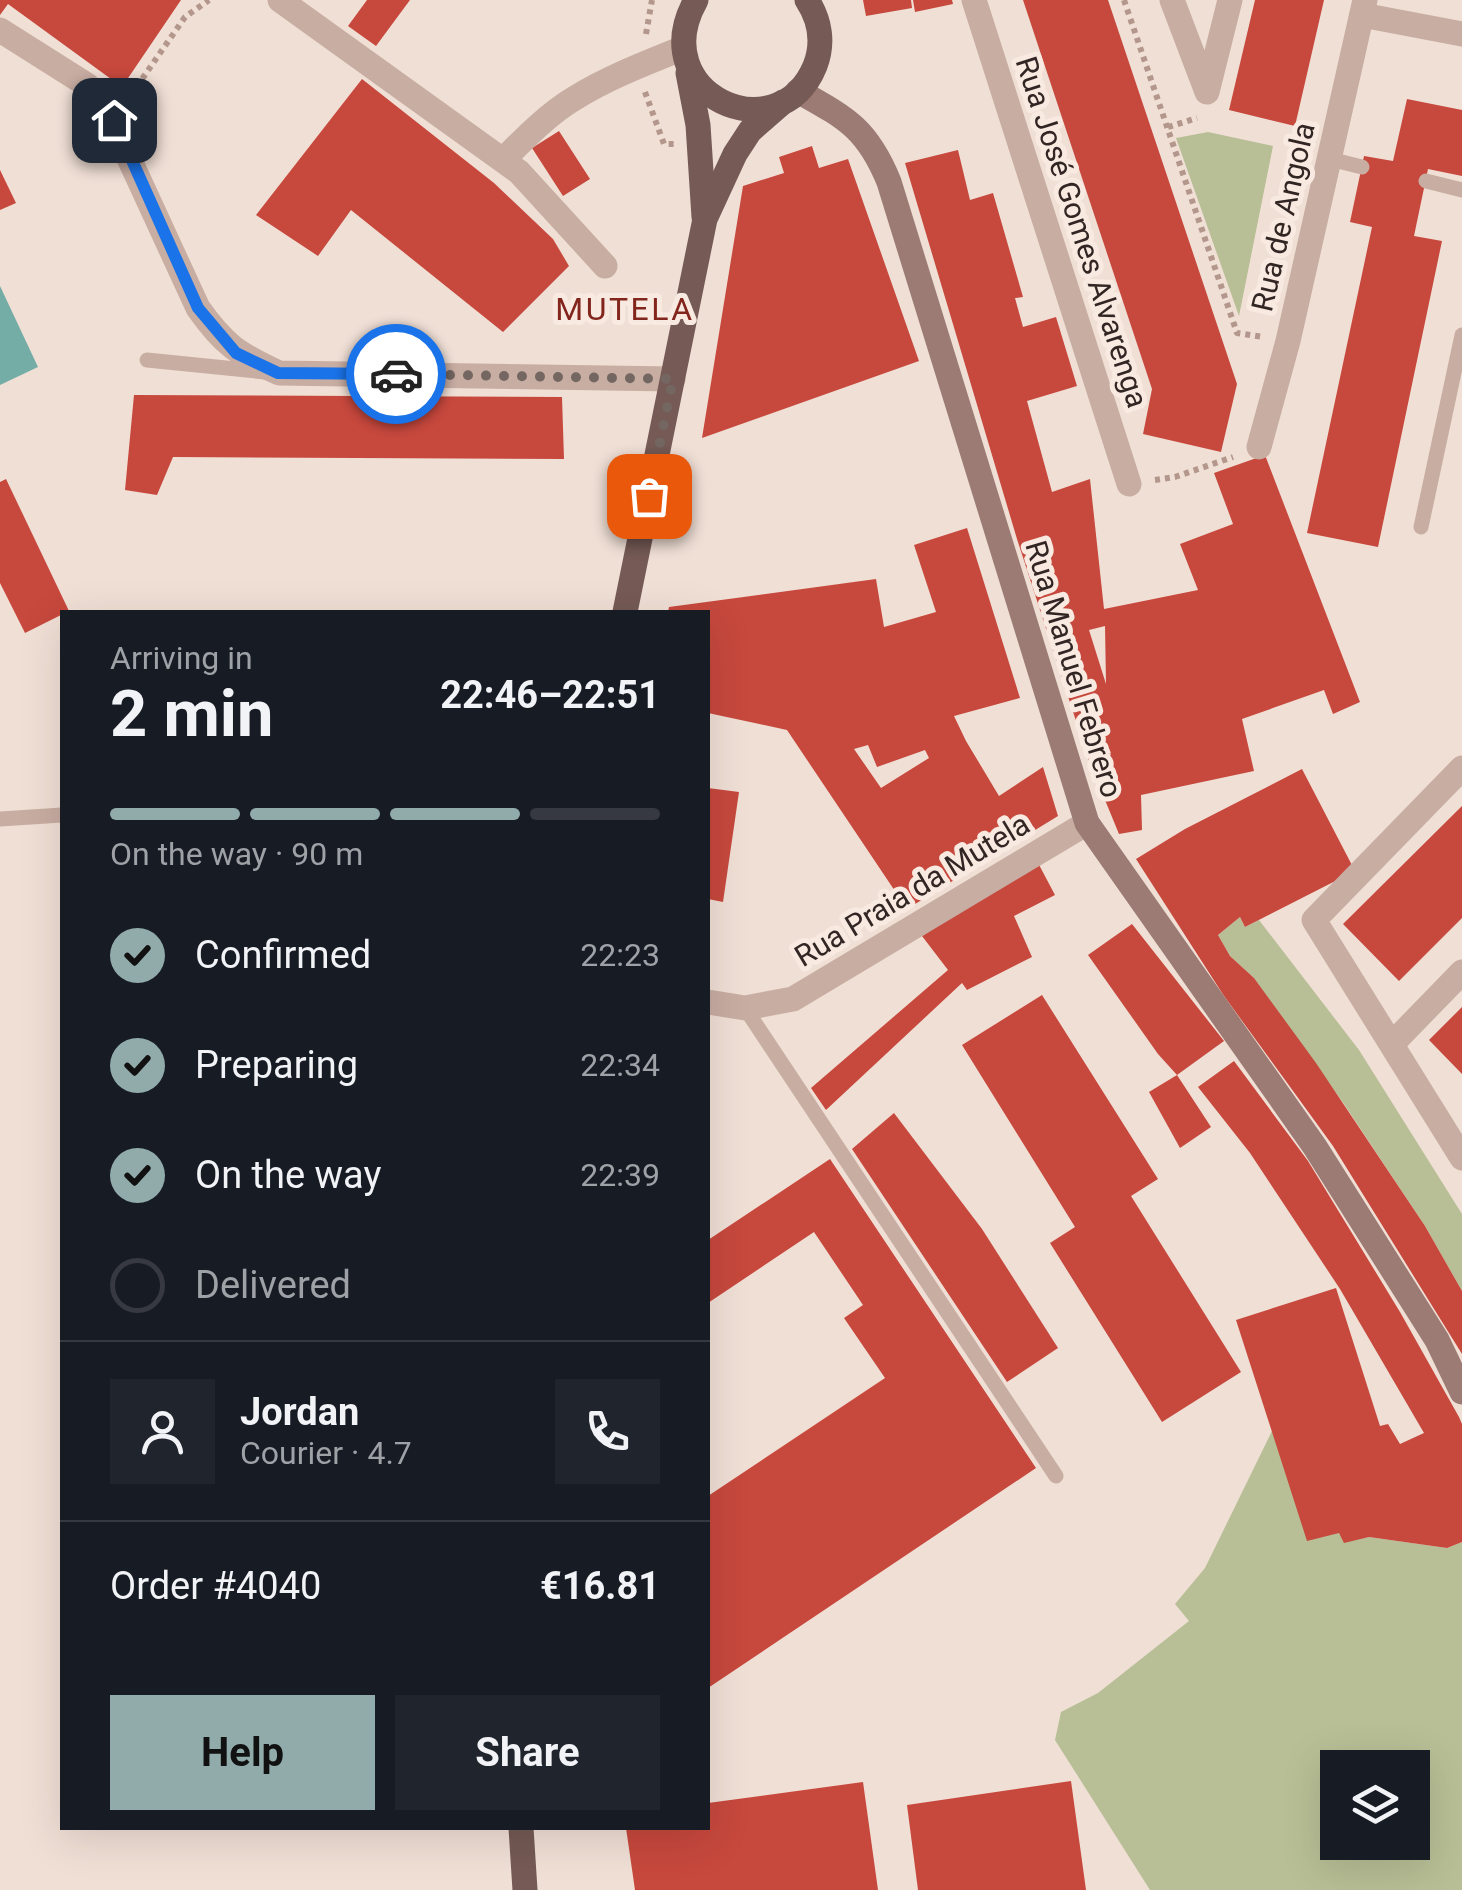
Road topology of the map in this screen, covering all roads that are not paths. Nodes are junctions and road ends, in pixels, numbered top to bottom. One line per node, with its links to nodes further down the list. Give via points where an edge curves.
1 (280, 0): 13 (street)
2 (696, 0): 10 (main road, via 682,32)
3 (974, 0): 24 (street, Rua José Gomes Alvarenga)
4 (1172, 0): 5 (street, via 1207,92)
5 (1230, 0)
6 (813, 7): 11 (main road, via 818,58)
7 (1363, 7): 9 (street); 12 (street, Rua de Angola)
8 (0, 30): 21 (street, via 87,86 114,120 198,308 236,353)
9 (1462, 34)
10 (684, 55): 11 (main road, via 703,90 730,106 765,108); 13 (street, via 572,99); 17 (main road, via 698,125)
11 (791, 96): 17 (main road, via 750,131); 30 (street, Rua Manuel Febrero, via 858,128 877,152)
12 (1330, 159): 14 (lane); 23 (street, Rua de Angola)
13 (503, 160): 18 (street)
14 (1362, 167)
15 (1426, 180): 16 (lane)
16 (1462, 190)
17 (704, 220): 22 (main road)
18 (605, 266)
19 (1462, 335): 25 (lane)
20 (147, 360): 21 (lane)
21 (278, 373): 22 (street)
22 (673, 379): 26 (main road)
23 (1259, 448)
24 (1129, 484)
25 (1421, 527)
26 (626, 610)
27 (1462, 768): 34 (street, via 1314,920)
28 (60, 814): 29 (lane)
29 (0, 819)
30 (1087, 822): 33 (street, Rua Praia da Mutela, via 793,999); 36 (street, Rua Manuel Febrero, via 1315,1147 1438,1340)
31 (1462, 972): 34 (street)
32 (710, 1002): 33 (street, Rua Praia da Mutela)
33 (745, 1008): 37 (lane)
34 (1394, 1043): 35 (street)
35 (1462, 1158)
36 (1462, 1392)
37 (1056, 1476)
38 (520, 1830): 39 (main road)
39 (525, 1890)

